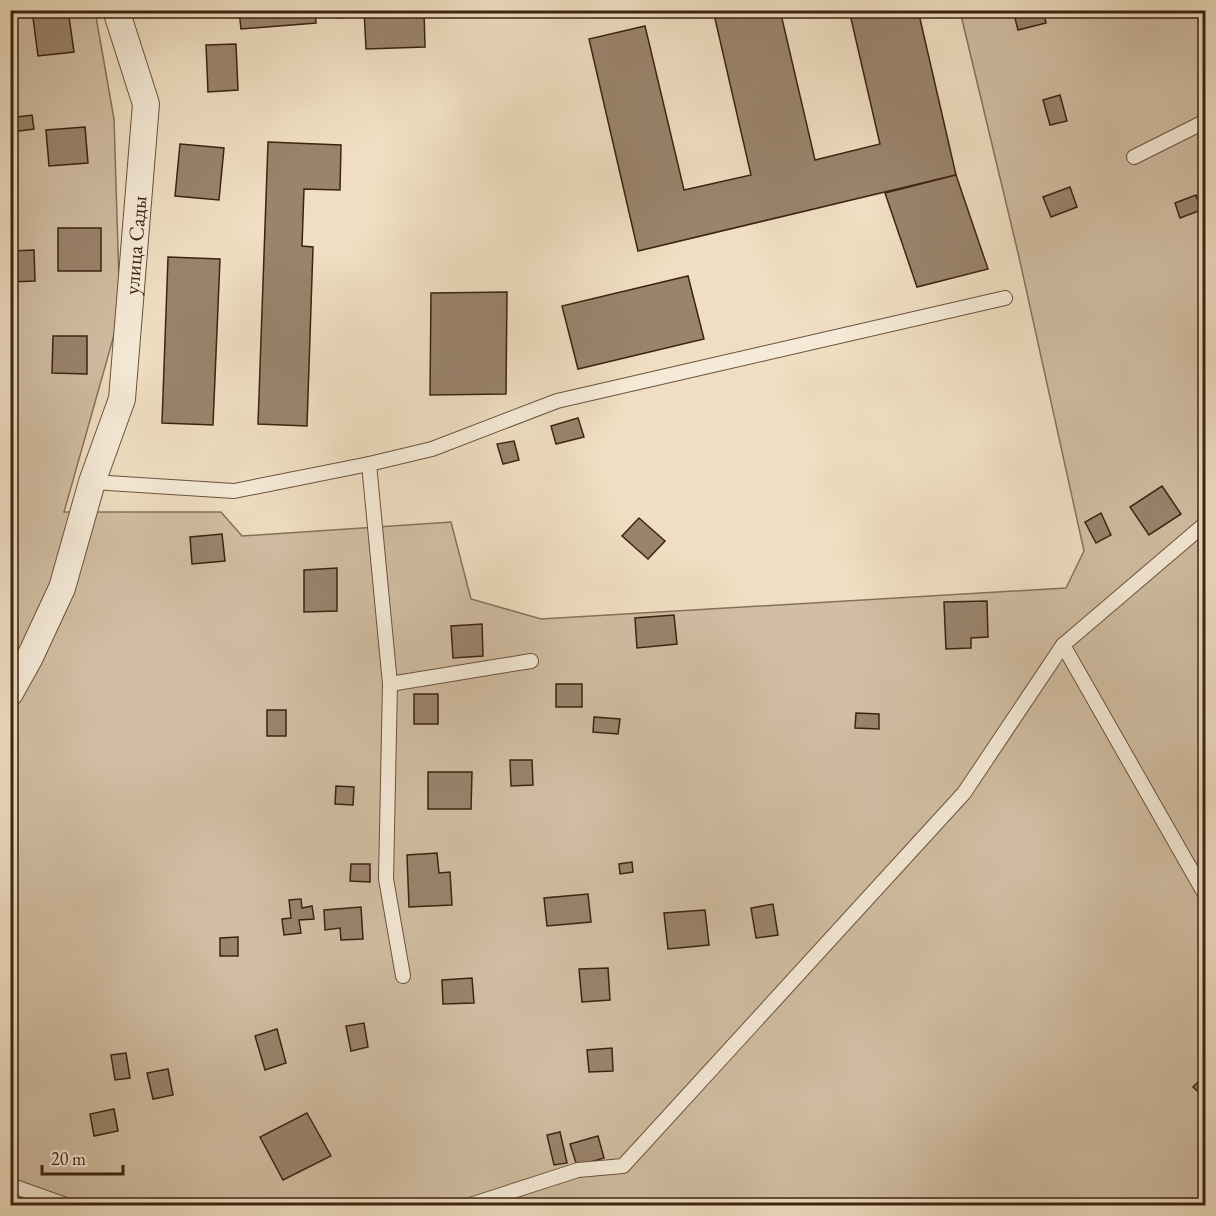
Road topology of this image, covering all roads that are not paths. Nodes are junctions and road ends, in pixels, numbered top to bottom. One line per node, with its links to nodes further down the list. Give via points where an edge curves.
1 (116, 10): 6 (street, улица Сады, via 146,104 122,399)
2 (1206, 121): 3 (lane)
3 (1134, 157)
4 (1005, 298): 5 (lane, via 557,401 432,449)
5 (369, 464): 6 (lane, via 234,491); 12 (lane)
6 (92, 482): 9 (street, улица Сады, via 62,588)
7 (1206, 523): 8 (lane)
8 (1063, 645): 14 (lane); 18 (lane, via 964,794 623,1166 578,1170)
9 (29, 659): 11 (street); 13 (street, улица Сады)
10 (531, 661): 12 (lane)
11 (10, 676)
12 (390, 684): 15 (lane, via 386,879)
13 (10, 693)
14 (1206, 896)
15 (403, 976)
16 (10, 1185): 17 (lane)
17 (69, 1206)
18 (467, 1206)

